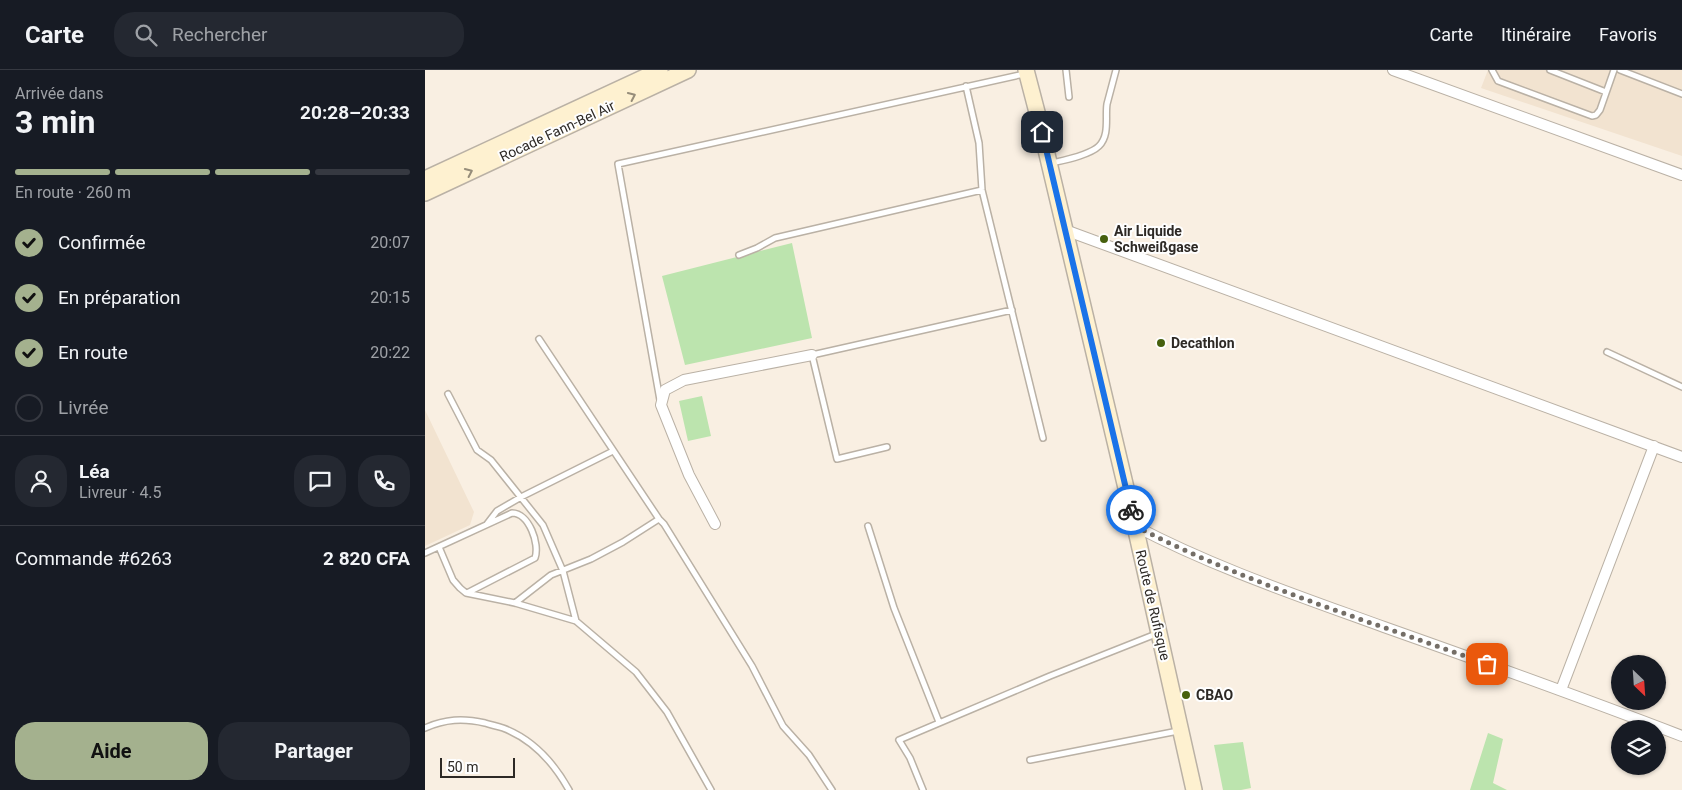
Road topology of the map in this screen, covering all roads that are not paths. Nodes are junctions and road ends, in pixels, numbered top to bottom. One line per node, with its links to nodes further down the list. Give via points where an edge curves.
1 (660, 70): 17 (main road, Rocade Fann-Bel Air)
2 (688, 70): 19 (main road, Rocade Fann-Bel Air, one-way to 2)
3 (1066, 70): 14 (lane)
4 (1116, 70): 15 (lane, via 1102,142 1085,153)
5 (1393, 70): 16 (street)
6 (1492, 70): 12 (lane, via 1498,81 1592,116 1600,110)
7 (1550, 70): 12 (lane)
8 (1614, 70): 12 (lane)
9 (1620, 70): 13 (lane)
10 (1027, 71): 11 (lane); 15 (main road, Route de Rufisque)
11 (966, 86): 18 (lane, via 979,143); 28 (lane, via 617,164)
12 (1606, 92)
13 (1682, 94)
14 (1069, 97)
15 (1050, 164): 20 (main road, Route de Rufisque)
16 (1682, 175)
17 (425, 179)
18 (982, 190): 21 (lane, via 775,238); 22 (lane)
19 (425, 193)
20 (1065, 230): 30 (street); 39 (main road, Route de Rufisque)
21 (739, 254)
22 (1012, 310): 25 (lane); 29 (lane)
23 (539, 339): 32 (lane)
24 (1607, 352): 26 (lane)
25 (812, 355): 28 (street, via 684,380 665,390); 31 (lane, via 837,459)
26 (1682, 387)
27 (448, 394): 34 (lane, via 477,450 491,460)
28 (661, 405): 36 (street, via 689,475)
29 (1043, 438)
30 (1654, 446): 33 (street); 47 (street)
31 (887, 447)
32 (613, 451): 34 (lane); 35 (lane)
33 (1682, 457)
34 (521, 497): 37 (lane, via 497,511); 42 (lane, via 543,525)
35 (659, 520): 42 (lane, via 623,542); 55 (lane, via 752,666 783,726 809,755)
36 (715, 524)
37 (485, 526): 40 (lane); 43 (lane, via 513,513 519,514 526,520 534,537 536,555)
38 (868, 526): 48 (lane, via 894,608)
39 (1135, 526): 46 (main road, Route de Rufisque); 47 (street, via 1178,549 1246,577)
40 (439, 546): 41 (lane); 43 (lane, via 453,580)
41 (425, 553)
42 (563, 571): 44 (lane, via 551,575); 45 (lane)
43 (467, 593): 44 (lane)
44 (515, 603): 45 (lane)
45 (576, 621): 54 (lane, via 636,672 667,712)
46 (1159, 633): 48 (lane); 50 (main road, Route de Rufisque)
47 (1561, 690): 51 (street)
48 (939, 722): 56 (lane, via 899,740)
49 (425, 728): 53 (lane, via 460,719 507,730 532,745 553,765)
50 (1181, 730): 52 (lane); 57 (main road, Route de Rufisque)
51 (1682, 736)
52 (1030, 760)
53 (569, 790)
54 (711, 790)
55 (832, 790)
56 (923, 790)
57 (1194, 790)

